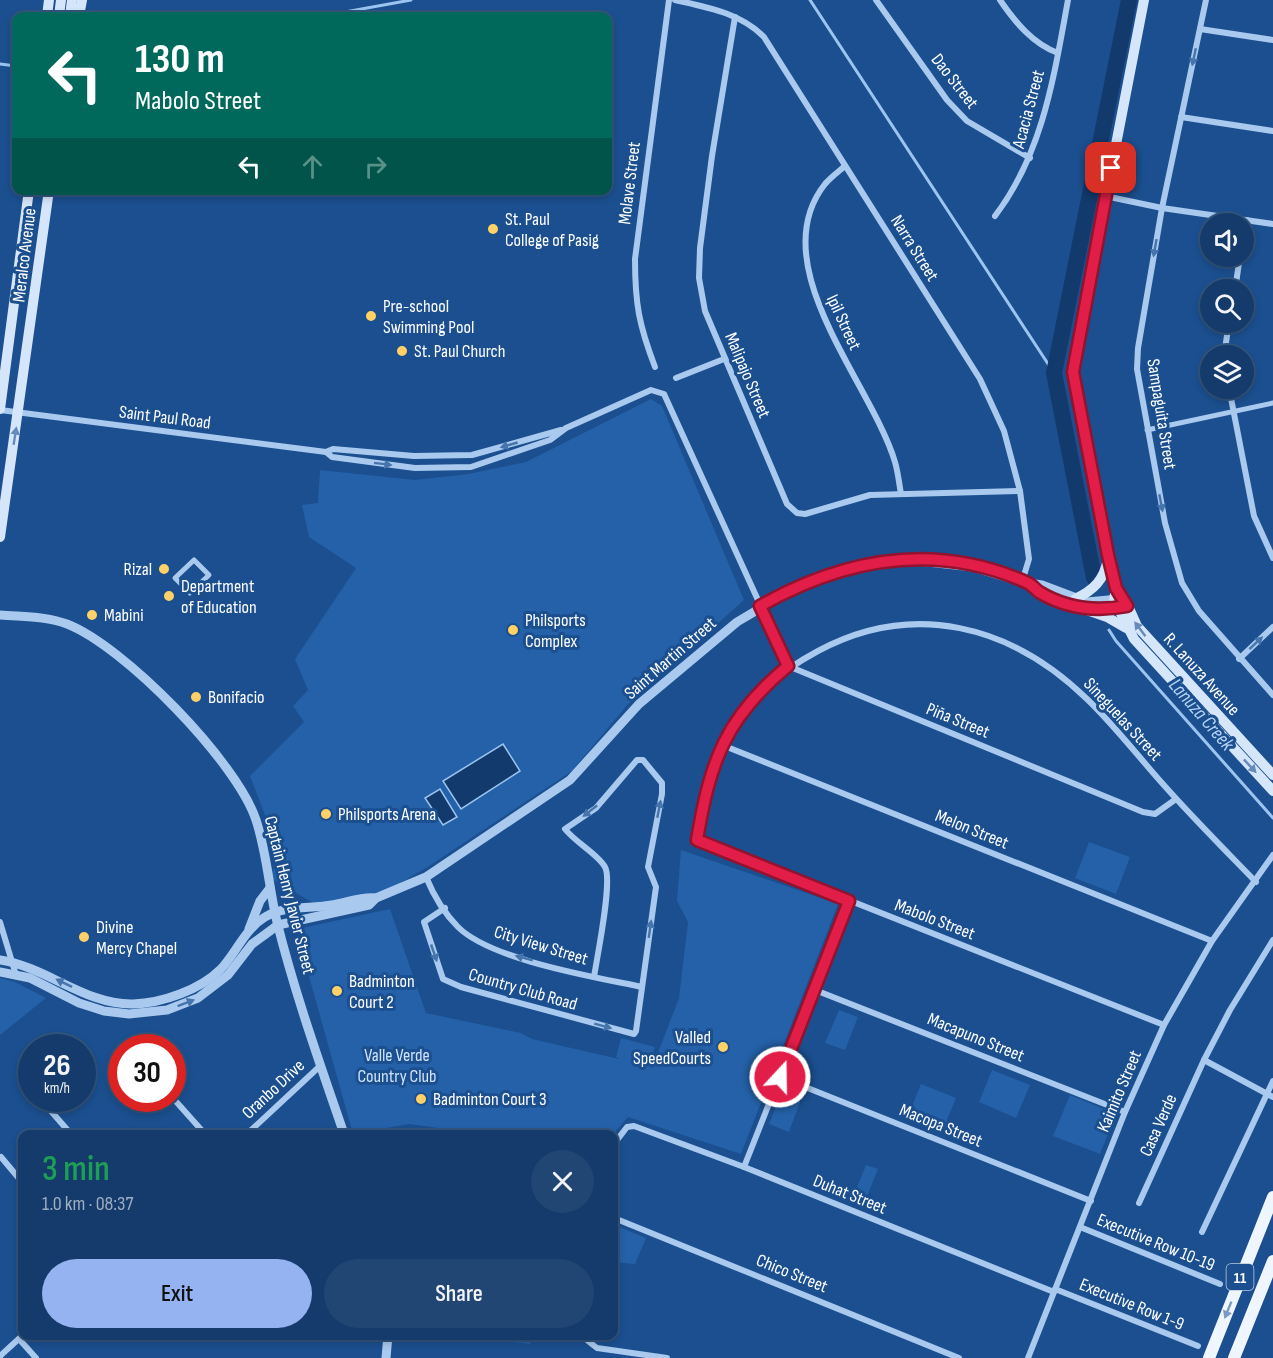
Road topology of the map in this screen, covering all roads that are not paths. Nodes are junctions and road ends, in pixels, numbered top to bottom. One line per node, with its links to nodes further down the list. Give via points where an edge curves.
1 (669, 0): 25 (street, Molave Street, via 635,259 640,328)
2 (675, 0): 8 (street, Narra Street)
3 (876, 0): 14 (street, Dao Street, via 947,100 967,121)
4 (1000, 0): 11 (street, via 1022,28 1045,48)
5 (1068, 0): 11 (street, Acacia Street)
6 (1144, 0): 18 (main road)
7 (1206, 0): 9 (street, Sampaguita Street)
8 (735, 17): 15 (street, Narra Street, via 764,37); 24 (street, Malipajo Street, via 712,156 699,278 705,311)
9 (1200, 29): 10 (street); 12 (street, Sampaguita Street, one-way to 12)
10 (1273, 40)
11 (1058, 53): 14 (street, Acacia Street)
12 (1181, 117): 13 (street); 19 (street, Sampaguita Street)
13 (1273, 131)
14 (1030, 159): 21 (street, Acacia Street)
15 (845, 166): 35 (street, Narra Street, via 980,379 1002,424); 36 (street, Ipil Street, via 825,183 811,210 805,255 810,284 895,462)
16 (28, 195): 29 (main road, Meralco Avenue)
17 (48, 195): 31 (main road, Meralco Avenue)
18 (1105, 196): 19 (street); 39 (main road, via 1073,372)
19 (1162, 208): 20 (street); 33 (street, Sampaguita Street, one-way to 33, via 1138,348)
20 (1200, 213)
21 (995, 216)
22 (1254, 221): 23 (street)
23 (1273, 224)
24 (724, 359): 26 (street); 36 (street, Malipajo Street, via 787,504 797,513 806,514 870,495)
25 (656, 368)
26 (676, 378)
27 (1231, 399): 30 (street)
28 (1273, 403): 30 (street)
29 (0, 410): 31 (street, Saint Paul Road)
30 (1233, 411): 33 (street); 40 (street, via 1254,516)
31 (19, 413): 34 (street, Saint Paul Road); 37 (main road, Meralco Avenue, one-way to 31)
32 (566, 428): 34 (street, Saint Paul Road, one-way to 34, via 472,455 414,456 333,449); 34 (street, Saint Paul Road, one-way to 32, via 332,457 415,468 471,467 526,450); 45 (street, Saint Paul Road, via 651,390 664,394)
33 (1147, 430): 50 (street, Sampaguita Street, one-way to 50, via 1182,583 1199,611)
34 (326, 452)
35 (1020, 490): 36 (street, Malipajo Street); 42 (street, Narra Street, via 1029,559)
36 (901, 494)
37 (1, 526): 38 (main road, Meralco Avenue)
38 (0, 537)
39 (1108, 555): 43 (main road, via 1100,581); 44 (main road)
40 (1273, 558)
41 (175, 579): 41 (street, via 194,560 209,575 190,593)
42 (1025, 583): 43 (street, Saint Martin Street, via 1042,585); 45 (street, Saint Martin Street, via 950,562 878,561 834,572); 46 (street, Saint Martin Street)
43 (1075, 599): 44 (street, Saint Martin Street)
44 (1121, 603): 46 (street, Saint Martin Street); 49 (main road, R. Lanuza Avenue); 54 (main road, R. Lanuza Avenue, one-way to 44, via 1143,633)
45 (760, 606): 51 (street); 59 (street, Saint Martin Street, via 639,704 570,780)
46 (1084, 609): 49 (main road)
47 (0, 615): 61 (street, Captain Henry Javier Street, via 47,618 82,632 154,687 226,767 245,796 256,820)
48 (1273, 627): 50 (street, one-way to 48)
49 (1127, 628): 55 (main road, R. Lanuza Avenue, one-way to 55)
50 (1239, 659): 52 (street, Sampaguita Street)
51 (788, 666): 53 (street, Sineguelas Street, via 748,705); 56 (street, Piña Street, via 1143,813 1155,814); 56 (street, Sineguelas Street, via 831,644 884,627 915,622 976,632 1031,656 1087,698)
52 (1273, 695)
53 (722, 745): 57 (street, Sineguelas Street, via 710,771); 70 (street, Melon Street)
54 (1273, 776)
55 (1273, 791)
56 (1176, 799): 60 (street, Sineguelas Street)
57 (697, 840): 63 (street, Mabolo Street)
58 (1273, 855): 60 (street, Kaimito Street)
59 (426, 877): 62 (street, Saint Martin Street); 64 (street, City View Street)
60 (1256, 882): 70 (street, Kaimito Street)
61 (270, 888): 65 (street, Captain Henry Javier Street); 68 (street, via 260,901)
62 (376, 898): 65 (street, Saint Martin Street); 67 (street, Saint Martin Street, via 369,905)
63 (849, 901): 77 (street); 78 (street, Mabolo Street)
64 (445, 908): 75 (street, City View Street, one-way to 64, via 509,955 486,945 458,928); 76 (street, Country Club Road, one-way to 76, via 425,919 424,925 443,979 461,987 634,1034)
65 (275, 912): 67 (street, Captain Henry Javier Street); 68 (street)
66 (0, 922): 72 (street)
67 (278, 925): 74 (street, one-way to 67, via 104,1011 129,1014 167,1010 198,998 228,975 252,945); 80 (street, Captain Henry Javier Street)
68 (247, 934): 72 (street, one-way to 72, via 221,969 196,987 134,1004 87,995)
69 (1273, 940): 79 (street, Casa Verde)
70 (1212, 941): 78 (street, Kaimito Street)
71 (0, 960): 72 (street)
72 (13, 962): 74 (street)
73 (0, 972): 74 (street)
74 (16, 975)
75 (594, 977): 76 (street, City View Street); 76 (street, one-way to 75, via 656,886 648,867 662,783 640,760 596,808 566,829 576,843 601,861 609,878)
76 (642, 987)
77 (815, 990): 81 (street); 86 (street, Macapuno Street)
78 (1164, 1025): 86 (street, Kaimito Street)
79 (1204, 1060): 83 (street); 97 (street, Casa Verde)
80 (321, 1066): 89 (street, Oranbo Drive); 90 (street, Captain Henry Javier Street)
81 (780, 1077): 93 (street); 96 (street, Macopa Street)
82 (1273, 1081): 83 (street)
83 (1270, 1095): 100 (street)
84 (52, 1112): 87 (street)
85 (185, 1112): 88 (street)
86 (1125, 1112): 96 (street, Kaimito Street)
87 (68, 1130)
88 (201, 1130)
89 (251, 1130)
90 (343, 1130)
91 (618, 1139): 93 (street, Duhat Street, via 627,1127 634,1126)
92 (1, 1157): 94 (street)
93 (744, 1167): 103 (street, Duhat Street)
94 (18, 1177)
95 (1273, 1197): 115 (main road, 11, one-way to 115)
96 (1090, 1201): 99 (street, Kaimito Street)
97 (1139, 1203)
98 (618, 1220): 113 (street, Chico Street)
99 (1080, 1227): 102 (street, Executive Row 10-19); 103 (street, Kaimito Street)
100 (1202, 1232)
101 (1273, 1261): 116 (main road, 11)
102 (1220, 1284)
103 (1055, 1291): 108 (street, Executive Row 1-9); 114 (street, Kaimito Street)
104 (18, 1340): 109 (street)
105 (23, 1340): 110 (street)
106 (388, 1340): 111 (street)
107 (589, 1340): 112 (street, via 591,1346)
108 (1198, 1346)
109 (0, 1356)
110 (36, 1358)
111 (386, 1358)
112 (667, 1358)
113 (958, 1358)
114 (1028, 1358)
115 (1209, 1358)
116 (1234, 1358)

